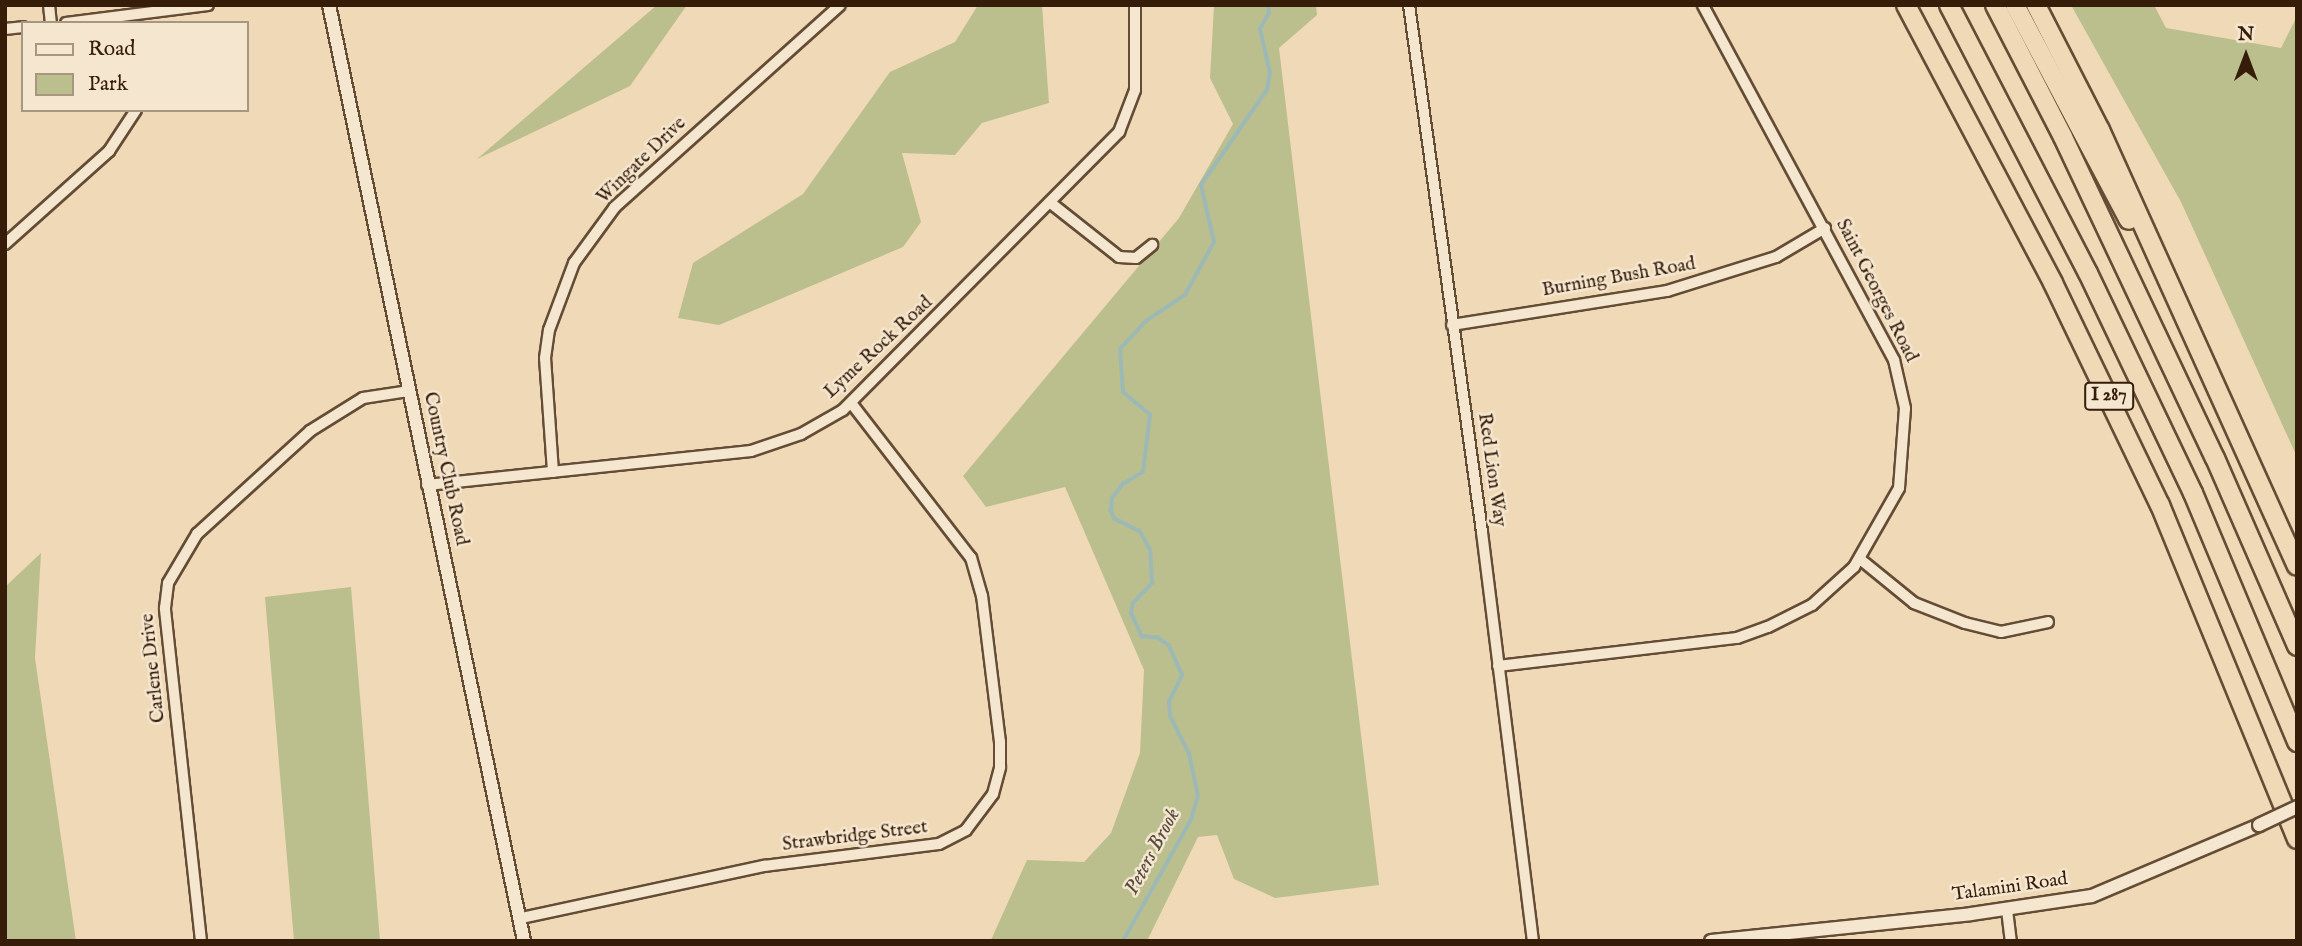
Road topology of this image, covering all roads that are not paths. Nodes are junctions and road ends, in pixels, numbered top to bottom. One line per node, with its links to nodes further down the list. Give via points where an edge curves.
1 (208, 5): 12 (street)
2 (329, 5): 21 (street, Country Club Road)
3 (840, 5): 23 (street, Wingate Drive, via 615,207 574,263 549,330 545,358)
4 (1135, 5): 15 (street, Lyme Rock Road, via 1137,75 1128,115 1101,153)
5 (1409, 5): 20 (street, Red Lion Way)
6 (1703, 5): 16 (street, Saint Georges Road)
7 (1906, 5): 32 (highway, I 287, via 2053,283 2160,505)
8 (1949, 5): 30 (highway, I 287, via 2088,273 2193,493)
9 (1995, 5): 28 (highway, via 2063,137 2209,446)
10 (2015, 5): 19 (highway, via 2142,243)
11 (2036, 5): 19 (highway, via 2100,130)
12 (137, 19): 13 (street)
13 (102, 21)
14 (135, 112): 17 (street, via 109,151)
15 (1052, 204): 18 (street, via 1119,257 1136,258); 22 (street, Lyme Rock Road)
16 (1825, 228): 20 (street, Burning Bush Road, via 1776,257 1667,291); 25 (street, Saint Georges Road, via 1895,360 1905,408 1899,488)
17 (5, 244)
18 (1152, 245)
19 (2162, 269): 26 (highway)
20 (1452, 325): 29 (street, Red Lion Way)
21 (409, 391): 24 (street, Country Club Road); 35 (street, Carlene Drive, via 363,398 310,431 197,534 168,583 165,608)
22 (851, 403): 23 (street, Lyme Rock Road, via 771,446); 34 (street, Strawbridge Street, via 971,558 982,596 1000,742 998,784 986,805 966,830 939,844 764,866)
23 (553, 472): 24 (street, Lyme Rock Road)
24 (427, 485): 34 (street, Country Club Road)
25 (1860, 559): 27 (street, via 1914,603 1965,624 2001,632); 29 (street, Saint Georges Road, via 1812,605 1737,638)
26 (2297, 566)
27 (2048, 622)
28 (2297, 646)
29 (1498, 666): 37 (street, Red Lion Way)
30 (2297, 742)
31 (2297, 807): 33 (street, Talamini Road, bridge, via 2092,896)
32 (2297, 839)
33 (2007, 910): 38 (street, Talamini Road); 39 (street)
34 (521, 918): 36 (street, Country Club Road)
35 (201, 941)
36 (524, 941)
37 (1532, 941)
38 (1711, 941)
39 (2011, 941)

